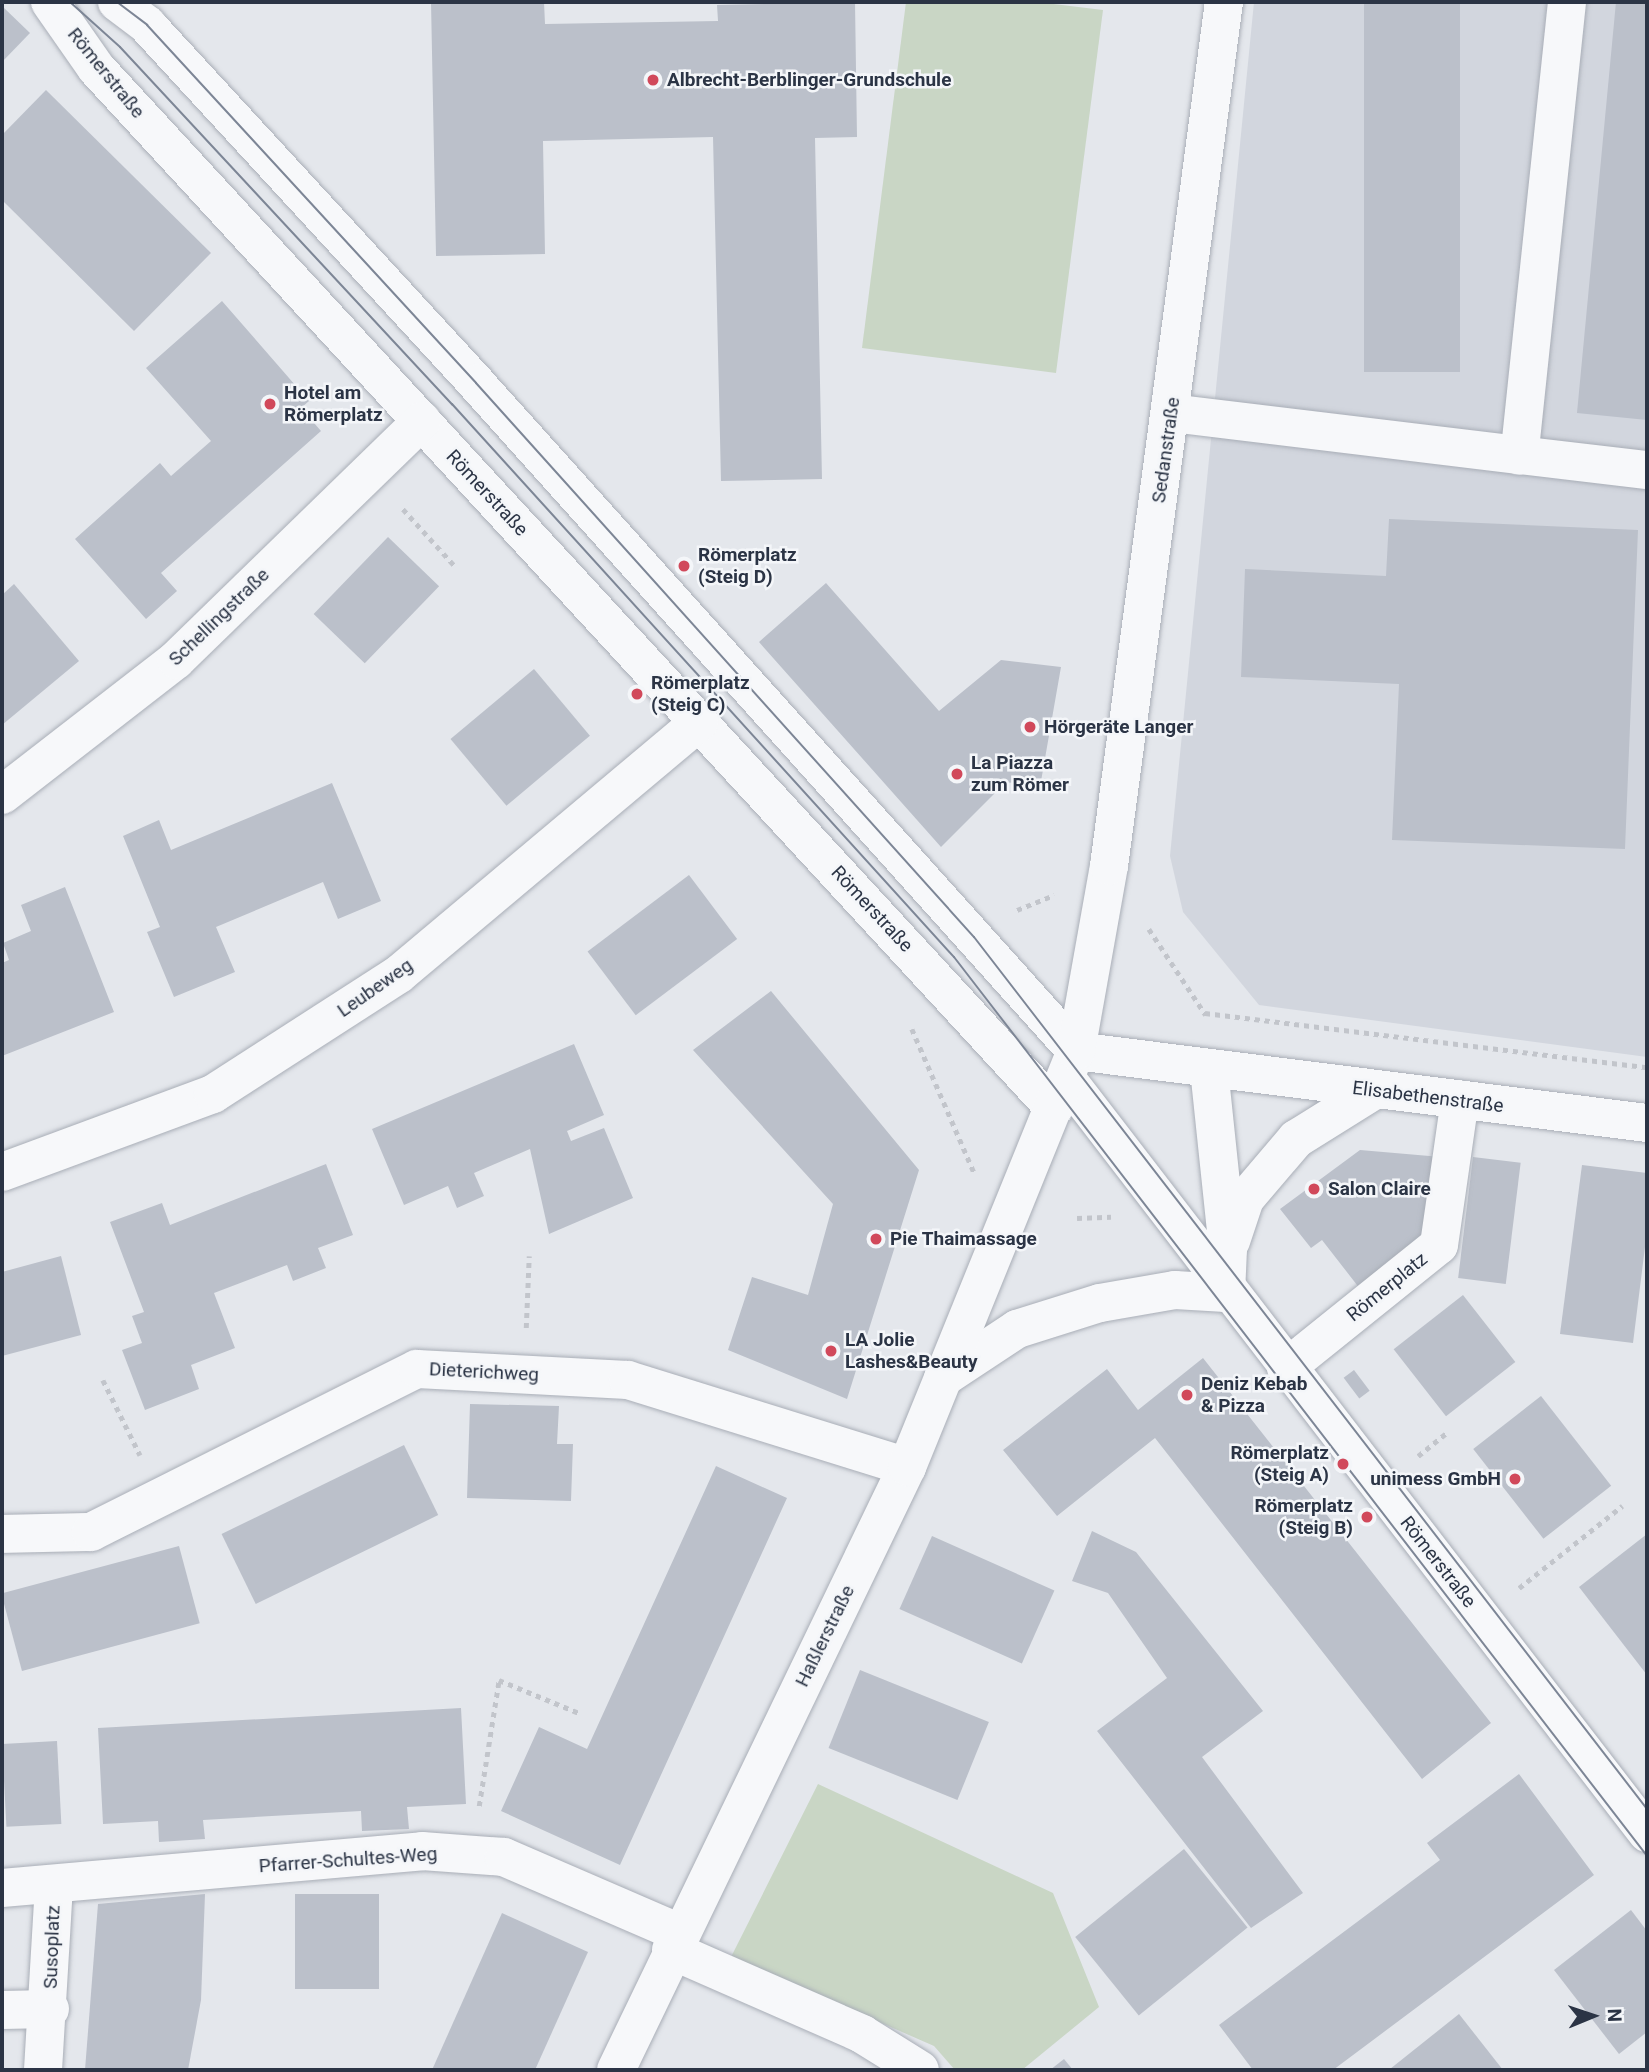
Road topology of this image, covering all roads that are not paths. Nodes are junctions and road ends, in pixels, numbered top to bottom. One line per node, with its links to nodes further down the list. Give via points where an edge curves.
1 (50, 2): 6 (street, Römerstraße, via 96,68)
2 (117, 2): 12 (street, via 147,25 988,927)
3 (1224, 2): 5 (street, Sedanstraße)
4 (1566, 2): 7 (street)
5 (1171, 413): 7 (street); 12 (street, Sedanstraße, via 1103,897)
6 (422, 421): 9 (street, Römerstraße); 10 (street, Schellingstraße, via 176,660)
7 (1520, 455): 8 (street)
8 (1647, 470)
9 (699, 722): 12 (street, Römerstraße, via 934,976); 16 (street, Leubeweg, via 400,974 213,1094)
10 (2, 795)
11 (1209, 1069): 12 (street); 13 (street, Elisabethenstraße); 17 (street)
12 (1065, 1079): 18 (street); 20 (street, Haßlerstraße)
13 (1373, 1091): 14 (street, Elisabethenstraße); 17 (street, via 1296,1139 1278,1158 1245,1199)
14 (1460, 1100): 15 (street, Elisabethenstraße); 19 (street, Römerplatz, via 1439,1245)
15 (1647, 1123)
16 (2, 1172)
17 (1228, 1249): 18 (street)
18 (1226, 1293): 19 (street, Römerstraße); 20 (street, via 1175,1290 1100,1303 1017,1329)
19 (1286, 1368): 23 (street, Römerstraße)
20 (943, 1378): 21 (street, Haßlerstraße)
21 (907, 1467): 22 (street, Dieterichweg, via 628,1380 417,1369 91,1532); 26 (street, Haßlerstraße)
22 (2, 1534)
23 (1647, 1833)
24 (54, 1886): 25 (street, Pfarrer-Schultes-Weg); 26 (street, Pfarrer-Schultes-Weg, via 422,1851 504,1857 577,1883); 27 (street, Susoplatz)
25 (2, 1888)
26 (676, 1942): 30 (street, Haßlerstraße); 31 (street, Pfarrer-Schultes-Weg, via 862,2034)
27 (50, 2009): 28 (street, Susoplatz); 29 (street, Susoplatz)
28 (2, 2010)
29 (43, 2070)
30 (616, 2070)
31 (920, 2070)

